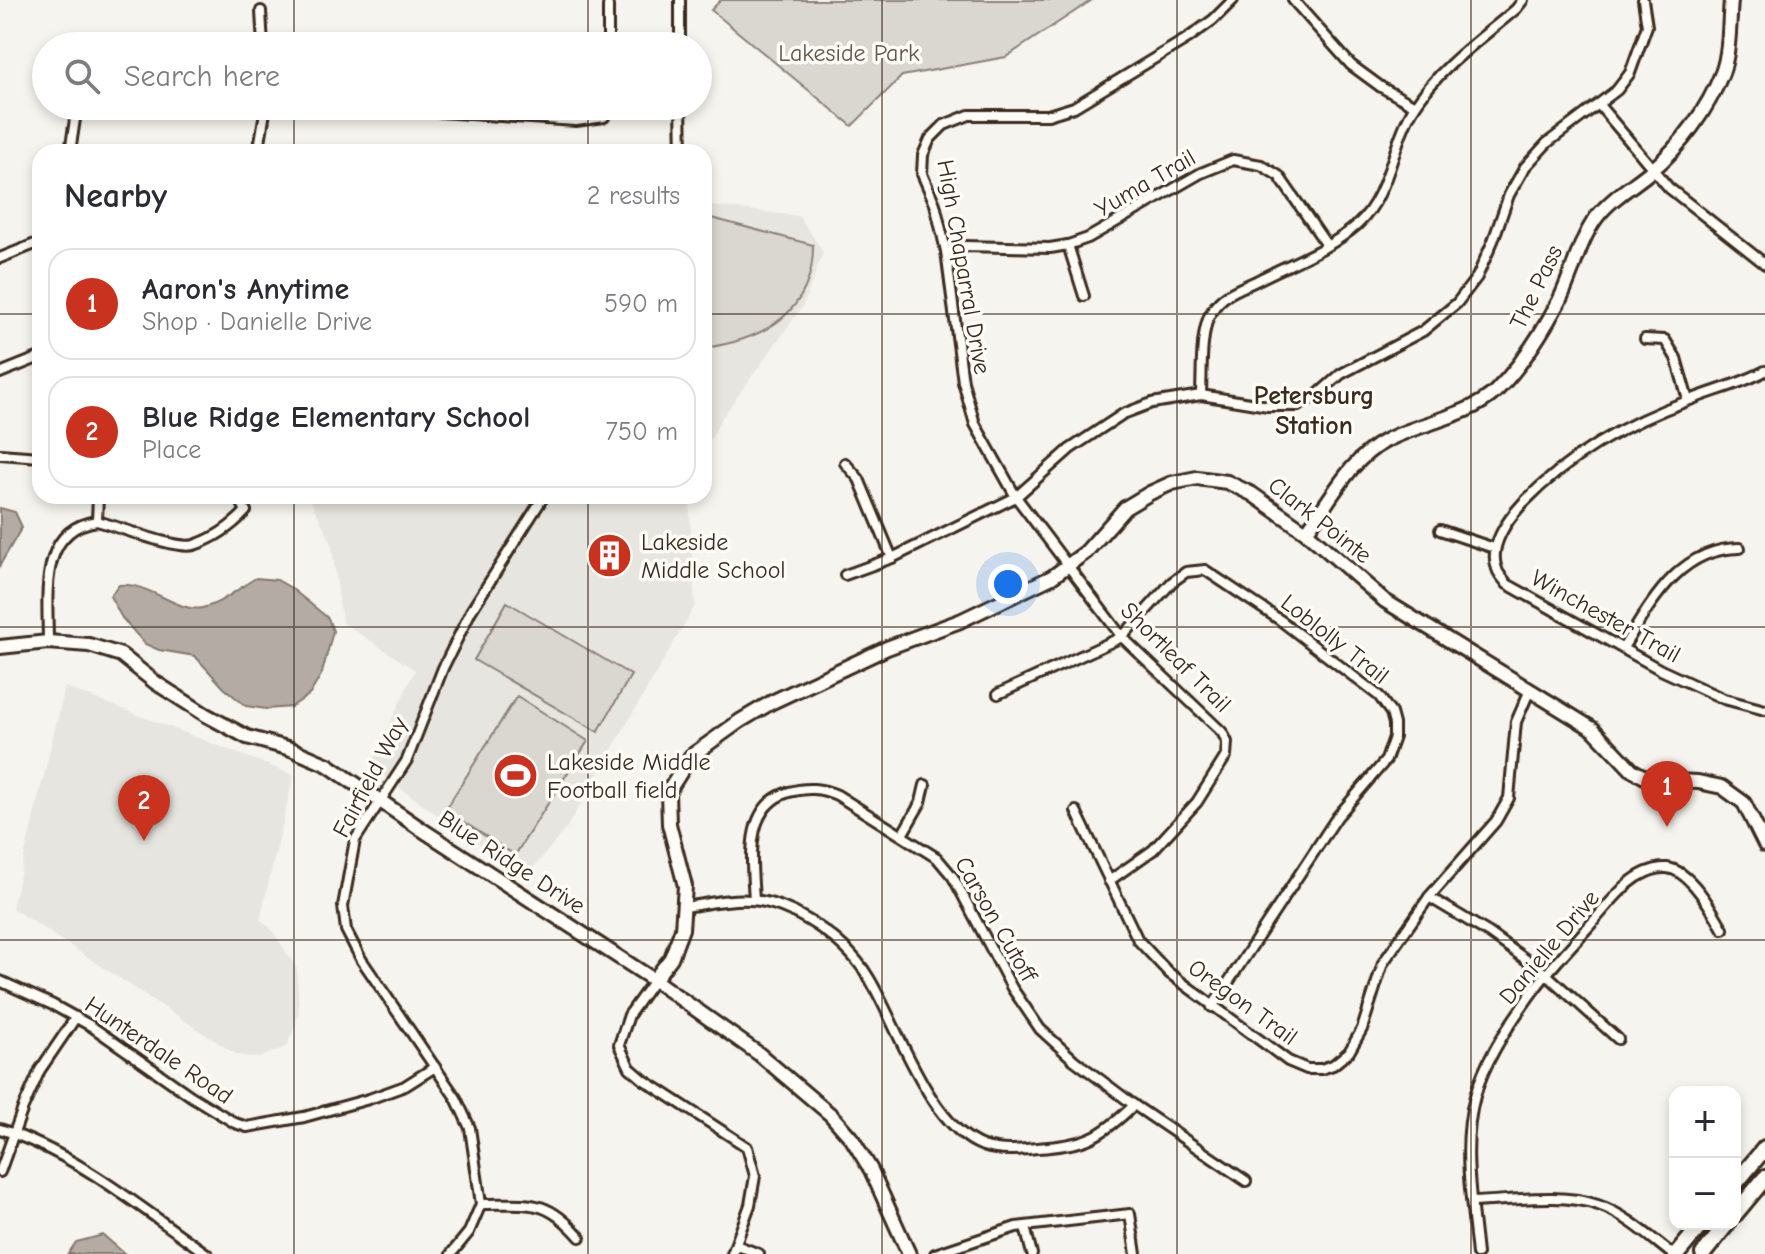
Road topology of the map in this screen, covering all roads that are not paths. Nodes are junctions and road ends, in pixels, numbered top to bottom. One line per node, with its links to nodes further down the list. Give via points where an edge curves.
1 (680, 0): 11 (street)
2 (1233, 0): 26 (street, High Chaparral Drive, via 1188,38 1074,107 1048,115 969,115 944,125 930,139 922,174)
3 (1293, 0): 13 (street, via 1351,65)
4 (1523, 0): 13 (street, via 1462,53)
5 (1643, 0): 12 (street, via 1647,26 1630,73)
6 (1731, 0): 22 (street, The Pass, via 1723,71 1690,129)
7 (608, 6): 10 (street)
8 (261, 11): 9 (street)
9 (262, 32)
10 (608, 32)
11 (680, 32)
12 (1599, 105): 22 (street); 34 (street, via 1547,143 1525,167 1477,277 1457,303 1423,331 1341,374 1298,406)
13 (1415, 106): 23 (street, via 1379,199 1355,226)
14 (75, 120): 19 (street)
15 (264, 120): 20 (street)
16 (561, 120): 17 (street)
17 (583, 120)
18 (681, 120): 21 (street)
19 (71, 144)
20 (259, 144)
21 (682, 144)
22 (1652, 170): 28 (street); 45 (street, The Pass, via 1597,217 1560,300 1525,357 1494,393 1384,441 1361,457)
23 (1326, 244): 25 (street, Yuma Trail, via 1279,176 1261,165 1233,160); 34 (street, via 1226,295 1210,312)
24 (32, 245): 27 (street)
25 (1068, 245): 26 (street, Yuma Trail, via 964,246); 29 (street)
26 (946, 251): 39 (street, High Chaparral Drive, via 963,382 975,424)
27 (0, 258)
28 (1765, 264)
29 (1084, 296)
30 (1645, 339): 35 (street, via 1665,340)
31 (32, 360): 33 (street)
32 (1765, 371): 35 (street)
33 (0, 373)
34 (1201, 395): 39 (street, via 1123,414 1070,449)
35 (1688, 400): 46 (street, via 1570,461 1518,509)
36 (0, 454): 37 (street)
37 (32, 456)
38 (845, 463): 48 (street, via 859,479)
39 (1016, 497): 48 (street); 49 (street, High Chaparral Drive)
40 (98, 504): 43 (street)
41 (242, 504): 43 (street, via 246,511 232,526 191,546)
42 (539, 504): 59 (street, Fairfield Way, via 471,611 407,760)
43 (97, 521): 52 (street, via 66,532 53,554)
44 (1440, 530): 46 (street)
45 (1306, 532): 49 (street, Clark Pointe, via 1252,494 1227,482 1197,478 1172,483 1125,508); 55 (street, Clark Pointe, via 1385,601)
46 (1494, 548): 54 (street, Winchester Trail, via 1496,568 1507,584)
47 (1740, 548): 54 (street, via 1706,554 1680,568 1661,587)
48 (892, 558): 50 (street)
49 (1069, 565): 51 (street, Shortleaf Trail); 67 (street, Clark Pointe, via 960,621 887,648 772,702 691,756 668,792)
50 (845, 575)
51 (1122, 637): 56 (street, Loblolly Trail); 64 (street, Shortleaf Trail, via 1227,742 1216,777 1175,828); 72 (street, Loblolly Trail, via 1172,582 1186,572 1205,570 1379,696 1394,724 1386,760 1337,817)
52 (48, 642): 53 (street, Blue Ridge Drive); 59 (street, Blue Ridge Drive, via 89,645 121,655 206,715 247,737 328,765)
53 (0, 647)
54 (1623, 648): 57 (street, Winchester Trail, via 1724,699)
55 (1529, 692): 61 (street, Clark Pointe, via 1593,729 1632,770 1650,780 1722,787 1744,803); 65 (street, Oregon Trail, via 1516,722 1509,798 1496,821)
56 (998, 694)
57 (1765, 710)
58 (925, 785): 62 (street)
59 (381, 801): 70 (street, Blue Ridge Drive); 75 (street, Fairfield Way, via 355,840 343,906 346,930)
60 (1076, 811): 64 (street, Oregon Trail)
61 (1762, 828): 63 (street, Clark Pointe)
62 (902, 835): 66 (street, Carson Cutoff, via 820,788 784,793 757,818); 76 (street, Carson Cutoff, via 937,858 953,877 1040,1029)
63 (1765, 845)
64 (1109, 881): 72 (street, Oregon Trail, via 1138,940)
65 (1429, 897): 69 (street); 72 (street, Oregon Trail, via 1383,963 1349,1052 1333,1065 1307,1069 1288,1061)
66 (754, 900): 67 (street); 76 (street, via 803,917 851,953 869,977 940,1113 981,1145 1009,1151 1080,1143 1108,1130)
67 (685, 907): 70 (street, Clark Pointe, via 678,944)
68 (1723, 929): 69 (street, Danielle Drive, via 1689,880 1674,869 1652,870 1628,883)
69 (1546, 974): 74 (street); 84 (street, Danielle Drive, via 1523,1004 1476,1094 1469,1122)
70 (654, 980): 91 (street, via 629,1015 619,1045 630,1068 644,1080 747,1147 755,1176); 95 (street, Blue Ridge Drive, via 759,1054 831,1115 871,1170)
71 (0, 981): 73 (street, Hunterdale Road)
72 (1212, 1007)
73 (76, 1017): 75 (street, Hunterdale Road, via 191,1096 247,1127 369,1099 405,1086); 78 (street, via 40,1070)
74 (1618, 1039)
75 (435, 1067): 85 (street, Fairfield Way, via 470,1128)
76 (1134, 1105): 83 (street, Carson Cutoff)
77 (0, 1129): 78 (street)
78 (15, 1134): 80 (street); 92 (street, via 87,1172)
79 (1765, 1148): 81 (main road)
80 (0, 1172)
81 (1741, 1177)
82 (1765, 1178): 86 (main road)
83 (1246, 1181)
84 (1472, 1202): 99 (street, Danielle Drive); 100 (street, via 1572,1199 1601,1206)
85 (481, 1204): 90 (street, via 547,1208); 93 (street, via 469,1232)
86 (1741, 1207)
87 (1025, 1227): 96 (street); 97 (street); 98 (street, via 1130,1214)
88 (1697, 1230): 100 (main road)
89 (1722, 1230): 101 (main road)
90 (580, 1237)
91 (734, 1250): 94 (street)
92 (207, 1254)
93 (451, 1254)
94 (759, 1254)
95 (909, 1254)
96 (935, 1254)
97 (1032, 1254)
98 (1136, 1254)
99 (1477, 1254)
100 (1675, 1254)
101 (1703, 1254)

